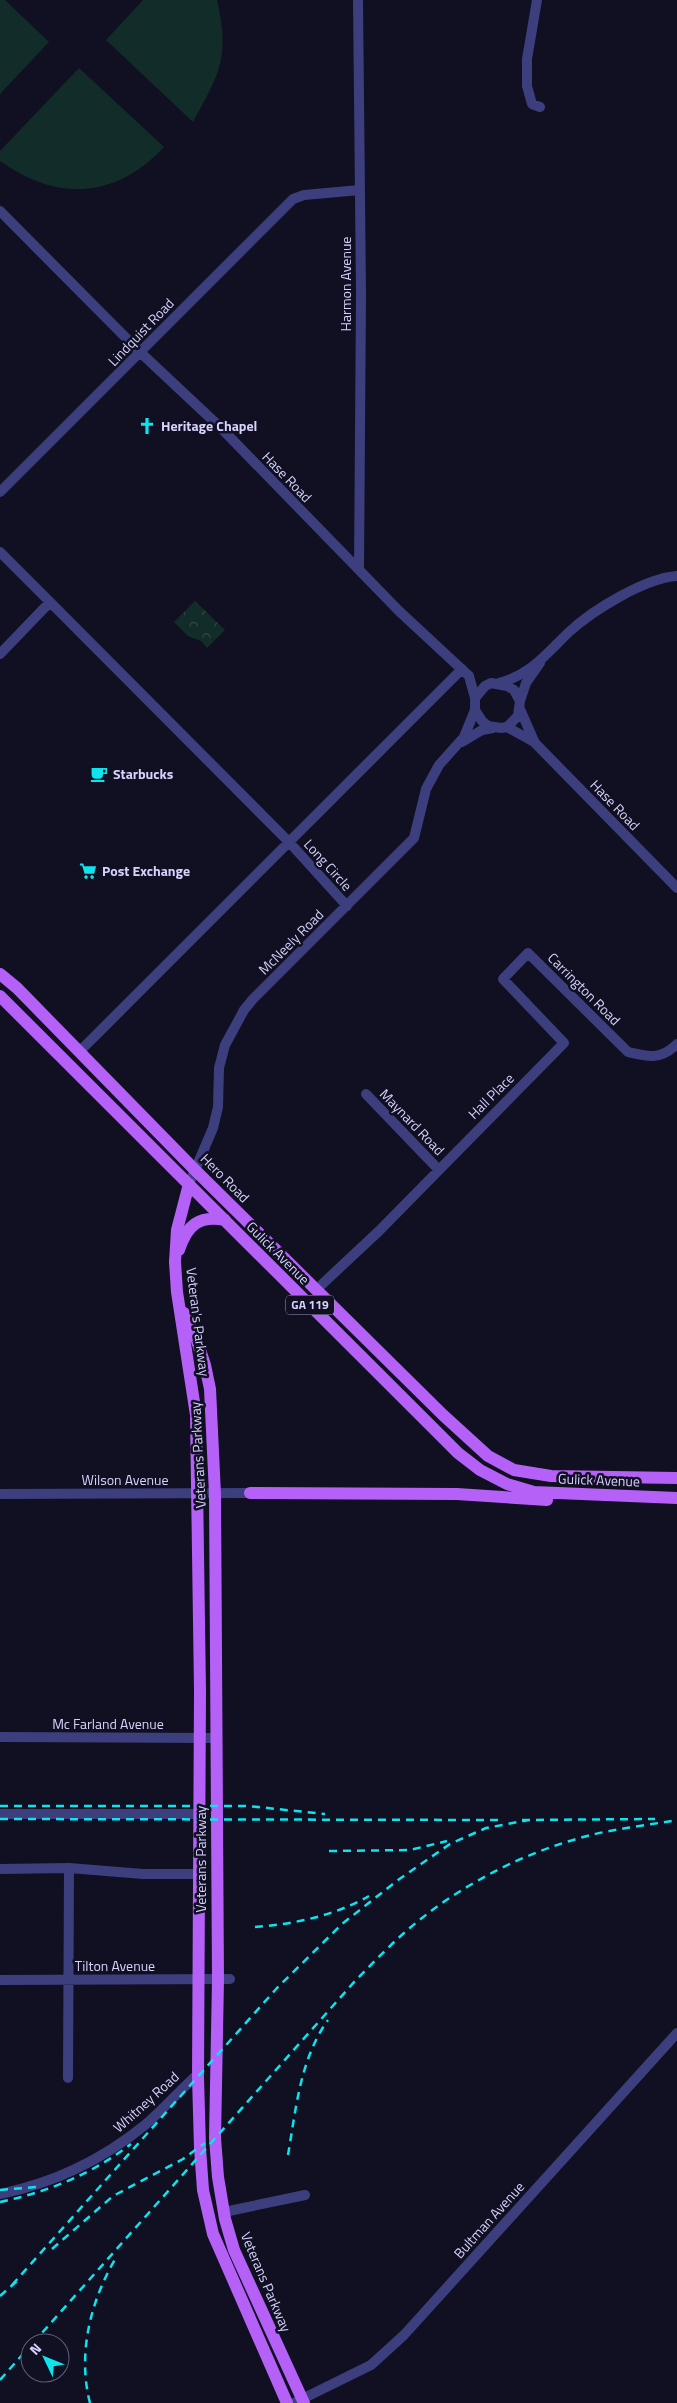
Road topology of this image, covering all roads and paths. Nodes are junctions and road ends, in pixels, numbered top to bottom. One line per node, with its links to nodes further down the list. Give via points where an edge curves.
1 (358, 0): 4 (street, Harmon Avenue)
2 (537, 0): 3 (street, via 527,59 532,104)
3 (540, 107)
4 (360, 190): 6 (street, Lindquist Road, via 304,194 293,199); 9 (street, Harmon Avenue)
5 (0, 211): 6 (street, Hase Road)
6 (140, 353): 7 (street, Lindquist Road); 9 (street, Hase Road, via 222,429)
7 (0, 492)
8 (0, 552): 11 (street)
9 (359, 569): 14 (street, Hase Road)
10 (677, 576): 13 (street, via 642,584 585,619)
11 (50, 602): 12 (street); 23 (street, Long Circle)
12 (0, 654)
13 (541, 662): 15 (street, via 517,677); 17 (street, via 526,683)
14 (465, 673): 15 (street); 16 (street); 23 (street)
15 (495, 683): 16 (street, via 485,686); 17 (street, via 514,690)
16 (475, 698): 18 (street)
17 (520, 705): 19 (street, via 518,716); 21 (street)
18 (475, 710): 20 (street, via 482,721); 22 (street, via 469,728)
19 (507, 727): 20 (street); 21 (street)
20 (493, 728): 22 (street, via 482,730)
21 (534, 742): 24 (street, Hase Road)
22 (458, 744): 25 (street, McNeely Road, via 439,766 426,789 414,838)
23 (289, 842): 25 (street, Long Circle); 30 (street)
24 (677, 888)
25 (347, 906): 33 (street, McNeely Road, via 253,1000 233,1028 219,1068 218,1107 213,1128)
26 (0, 974): 30 (main road, Hero Road / GA 119)
27 (0, 996): 34 (main road, Gulick Avenue / GA 119)
28 (564, 1043): 29 (street, Carrington Road, via 503,979 528,953 628,1052 649,1057 667,1053); 32 (street, Hall Place)
29 (677, 1044)
30 (80, 1051): 33 (main road, Hero Road / GA 119)
31 (366, 1094): 32 (street, Maynard Road)
32 (438, 1169): 37 (street, Hall Place)
33 (195, 1170): 34 (street, McNeely Road); 37 (main road, Hero Road / GA 119)
34 (190, 1184): 35 (main road, Gulick Avenue / GA 119); 36 (main road, Veteran's Parkway, via 177,1230)
35 (225, 1220): 36 (main road, via 205,1218 193,1224 182,1240); 44 (main road, Gulick Avenue / GA 119, via 446,1442 480,1470 507,1484 534,1492)
36 (175, 1262): 38 (main road, Veteran's Parkway)
37 (317, 1289): 39 (main road, Hero Road / GA 119, via 476,1446 502,1465 526,1472 568,1477)
38 (180, 1304): 42 (main road, Veteran's Parkway, via 196,1415); 43 (main road, Veterans Parkway, via 206,1364)
39 (677, 1478)
40 (250, 1493): 43 (street, Wilson Avenue); 44 (main road, via 457,1494 538,1500 609,1500)
41 (0, 1494): 42 (street, Wilson Avenue)
42 (198, 1494): 43 (street, Wilson Avenue); 47 (main road, Veterans Parkway)
43 (215, 1494): 48 (main road, Veterans Parkway)
44 (636, 1496): 45 (main road, Gulick Avenue / GA 119)
45 (677, 1498)
46 (0, 1738): 47 (street, Mc Farland Avenue)
47 (200, 1738): 48 (street, Mc Farland Avenue); 50 (main road, Veterans Parkway)
48 (216, 1738): 57 (main road, Veterans Parkway)
49 (0, 1814): 50 (street)
50 (199, 1814): 53 (main road, Veterans Parkway)
51 (69, 1868): 52 (street); 53 (street, via 143,1874); 55 (street)
52 (0, 1869)
53 (199, 1874): 56 (main road, Veterans Parkway)
54 (0, 1980): 55 (street, Tilton Avenue)
55 (69, 1980): 56 (street, Tilton Avenue); 60 (street)
56 (200, 1980): 57 (street, Tilton Avenue); 59 (main road, Veterans Parkway)
57 (224, 1980): 63 (main road, Veterans Parkway, via 215,2138)
58 (677, 2033): 64 (street, Bultman Avenue, via 404,2336 371,2365)
59 (198, 2074): 61 (street, Whitney Road, via 146,2124 90,2162 52,2181); 65 (main road, Veterans Parkway, via 203,2190 213,2234)
60 (68, 2078)
61 (0, 2194)
62 (305, 2196): 63 (street)
63 (224, 2212): 64 (main road, Veterans Parkway, via 241,2267)
64 (300, 2402)
65 (287, 2403)

